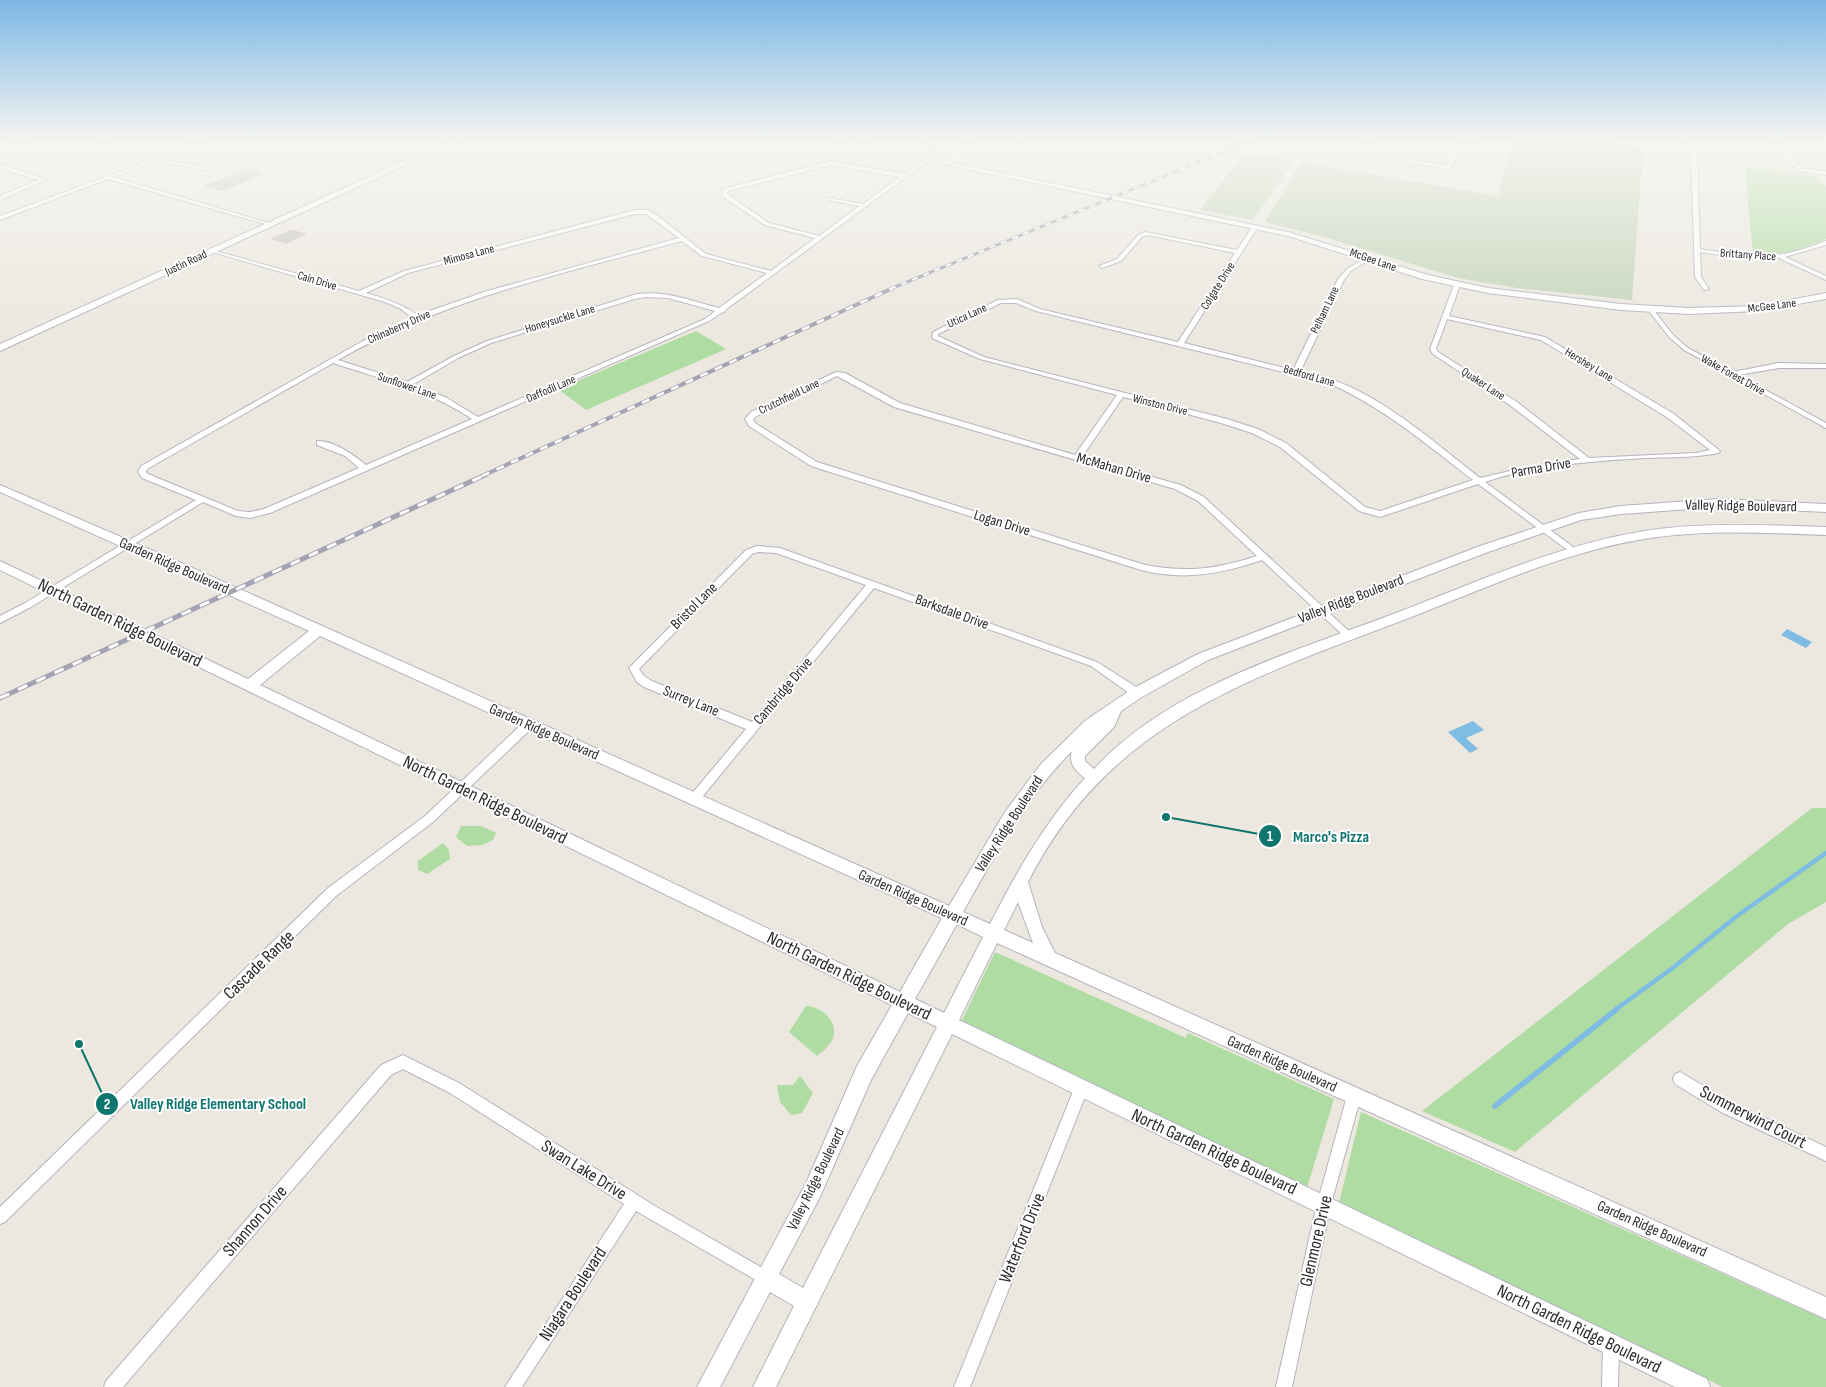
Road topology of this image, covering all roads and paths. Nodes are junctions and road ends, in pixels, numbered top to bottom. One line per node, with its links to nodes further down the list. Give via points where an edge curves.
1 (33, 206): 9 (street)
2 (204, 206): 10 (street)
3 (297, 206): 10 (main road, Justin Road)
4 (308, 206): 11 (main road, Justin Road)
5 (740, 206): 13 (street, via 766,224)
6 (865, 206): 13 (street, Daffodil Lane)
7 (1146, 206): 12 (main road, McGee Lane)
8 (1696, 206): 16 (street)
9 (0, 218)
10 (260, 222): 11 (street); 23 (main road, Justin Road)
11 (270, 224): 17 (main road, Justin Road)
12 (1255, 227): 18 (street, Colgate Drive); 19 (main road, McGee Lane, via 1309,239)
13 (820, 238): 22 (street, Daffodil Lane)
14 (681, 239): 22 (street, Mimosa Lane, via 709,257); 28 (street, Mimosa Lane, via 647,212 630,213 406,272); 34 (street, Chinaberry Drive, via 489,292)
15 (1826, 243): 20 (street, Brittany Place)
16 (1697, 250): 20 (street, Brittany Place, via 1742,257); 27 (street, via 1698,277)
17 (214, 251): 24 (main road, Justin Road); 28 (street, Cain Drive)
18 (1239, 252): 21 (street, via 1147,233 1140,236 1119,260); 37 (street, Colgate Drive)
19 (1368, 258): 26 (main road, McGee Lane); 40 (street, Pelham Lane, via 1341,279)
20 (1781, 258): 25 (street)
21 (1102, 266)
22 (773, 273): 32 (street, Daffodil Lane)
23 (143, 274): 24 (main road); 36 (main road, Justin Road)
24 (154, 278): 36 (main road, Justin Road)
25 (1826, 278)
26 (1457, 285): 31 (main road, McGee Lane); 33 (street, Quaker Lane)
27 (1706, 289)
28 (360, 294): 34 (street, Cain Drive, via 403,308)
29 (1826, 296): 31 (main road, McGee Lane, via 1742,310)
30 (1000, 301): 35 (street, Utica Lane); 37 (street, Bedford Lane, via 1017,301 1038,310)
31 (1651, 310): 42 (street, Wake Forest Drive, via 1680,345)
32 (722, 311): 43 (street, Honeysuckle Lane, via 654,294 637,296 489,342 456,356); 45 (street, Daffodil Lane, via 698,325)
33 (1446, 317): 49 (street, Hershey Lane, via 1537,335 1671,416); 51 (street, Quaker Lane, via 1435,353 1514,404)
34 (417, 318): 38 (street, Chinaberry Drive)
35 (935, 332): 44 (street, Winston Drive, via 934,337 939,340 982,358)
36 (2, 343)
37 (1180, 344): 40 (street, Bedford Lane)
38 (332, 361): 43 (street, Sunflower Lane); 53 (street, Chinaberry Drive)
39 (1826, 366): 42 (street, via 1775,365)
40 (1296, 372): 54 (street, Bedford Lane, via 1330,381 1360,394)
41 (836, 374): 46 (street, Crutchfield Lane, via 754,414 749,419); 50 (street, McMahan Drive, via 898,405)
42 (1732, 374): 47 (street, Wake Forest Drive)
43 (407, 385): 45 (street, Sunflower Lane, via 460,406)
44 (1121, 395): 50 (street); 58 (street, Winston Drive, via 1254,430 1294,452 1362,510)
45 (478, 420): 52 (street, Daffodil Lane)
46 (752, 424): 64 (street, Logan Drive, via 824,468 1144,568 1167,573 1204,574)
47 (1826, 426)
48 (320, 443): 52 (street, via 348,454)
49 (1716, 451): 51 (street, Parma Drive, via 1696,455)
50 (1078, 457): 64 (street, McMahan Drive, via 1190,492)
51 (1587, 460): 54 (street, Parma Drive, via 1527,469)
52 (365, 469): 56 (street, Daffodil Lane, via 256,514 236,513)
53 (142, 472): 56 (street, Daffodil Lane)
54 (1479, 481): 58 (street, Parma Drive, via 1392,511); 59 (street, Bedford Lane)
55 (0, 488): 61 (main road, Garden Ridge Boulevard)
56 (200, 500): 61 (street)
57 (1826, 508): 59 (main road, Valley Ridge Boulevard, via 1718,503 1669,506 1579,517)
58 (1372, 512)
59 (1544, 529): 63 (street, Bedford Lane); 68 (main road, Valley Ridge Boulevard)
60 (1826, 531): 63 (main road, Valley Ridge Boulevard, via 1747,528 1680,531 1643,535)
61 (127, 544): 67 (street); 70 (main road, Garden Ridge Boulevard)
62 (760, 548): 66 (street, Barksdale Drive, via 777,550); 72 (street, Bristol Lane, via 749,552)
63 (1573, 551): 71 (main road, Valley Ridge Boulevard)
64 (1262, 557): 68 (street, McMahan Drive)
65 (0, 565): 67 (main road, North Garden Ridge Boulevard)
66 (872, 584): 74 (street, Barksdale Drive, via 1094,664); 77 (street, Cambridge Drive)
67 (52, 590): 69 (street); 73 (main road, North Garden Ridge Boulevard)
68 (1319, 610): 71 (street, McMahan Drive); 74 (main road, Valley Ridge Boulevard, via 1203,657)
69 (0, 620)
70 (319, 630): 73 (main road); 76 (main road, Garden Ridge Boulevard)
71 (1349, 636): 78 (main road, Valley Ridge Boulevard, via 1217,688 1152,727)
72 (634, 670): 77 (street, Surrey Lane, via 648,684)
73 (249, 686): 79 (main road, North Garden Ridge Boulevard)
74 (1137, 693): 75 (main road, Valley Ridge Boulevard)
75 (1116, 707): 78 (main road, via 1109,723 1078,754 1079,766); 82 (main road, Valley Ridge Boulevard, via 1091,724 1046,768 1010,816)
76 (528, 725): 79 (street, Cascade Range); 80 (main road, Garden Ridge Boulevard)
77 (753, 727): 80 (street, Cambridge Drive)
78 (1095, 777): 81 (main road, Valley Ridge Boulevard, via 1049,832)
79 (461, 788): 85 (main road, North Garden Ridge Boulevard); 94 (street, Cascade Range, via 429,818 332,892)
80 (694, 799): 82 (main road, Garden Ridge Boulevard)
81 (1020, 882): 83 (main road, Valley Ridge Boulevard); 84 (main road, via 1034,928)
82 (952, 916): 83 (main road, Garden Ridge Boulevard); 85 (main road, Valley Ridge Boulevard)
83 (994, 935): 84 (main road, Garden Ridge Boulevard); 86 (main road, Valley Ridge Boulevard)
84 (1049, 959): 90 (main road, Garden Ridge Boulevard)
85 (902, 1002): 86 (main road, North Garden Ridge Boulevard); 95 (main road, Valley Ridge Boulevard, via 864,1073 813,1190)
86 (948, 1024): 89 (main road, North Garden Ridge Boulevard); 96 (main road, Valley Ridge Boulevard)
87 (403, 1062): 92 (street, Swan Lake Drive, via 419,1068); 99 (street, Shannon Drive, via 386,1070)
88 (1680, 1079): 91 (street, Summerwind Court, via 1726,1107)
89 (1082, 1088): 93 (main road, North Garden Ridge Boulevard); 103 (street, Waterford Drive)
90 (1354, 1096): 93 (street, Glenmore Drive); 97 (main road, Garden Ridge Boulevard)
91 (1826, 1154)
92 (634, 1202): 95 (street, Swan Lake Drive); 100 (street, Niagara Boulevard)
93 (1324, 1204): 98 (main road, North Garden Ridge Boulevard); 104 (street, Glenmore Drive)
94 (0, 1217)
95 (766, 1278): 96 (main road); 101 (main road, Valley Ridge Boulevard)
96 (807, 1302): 102 (main road, Valley Ridge Boulevard)
97 (1826, 1308)
98 (1611, 1344): 105 (street); 106 (main road, North Garden Ridge Boulevard)
99 (112, 1387)
100 (513, 1387)
101 (708, 1387)
102 (764, 1387)
103 (962, 1387)
104 (1284, 1387)
105 (1610, 1387)
106 (1699, 1387)

